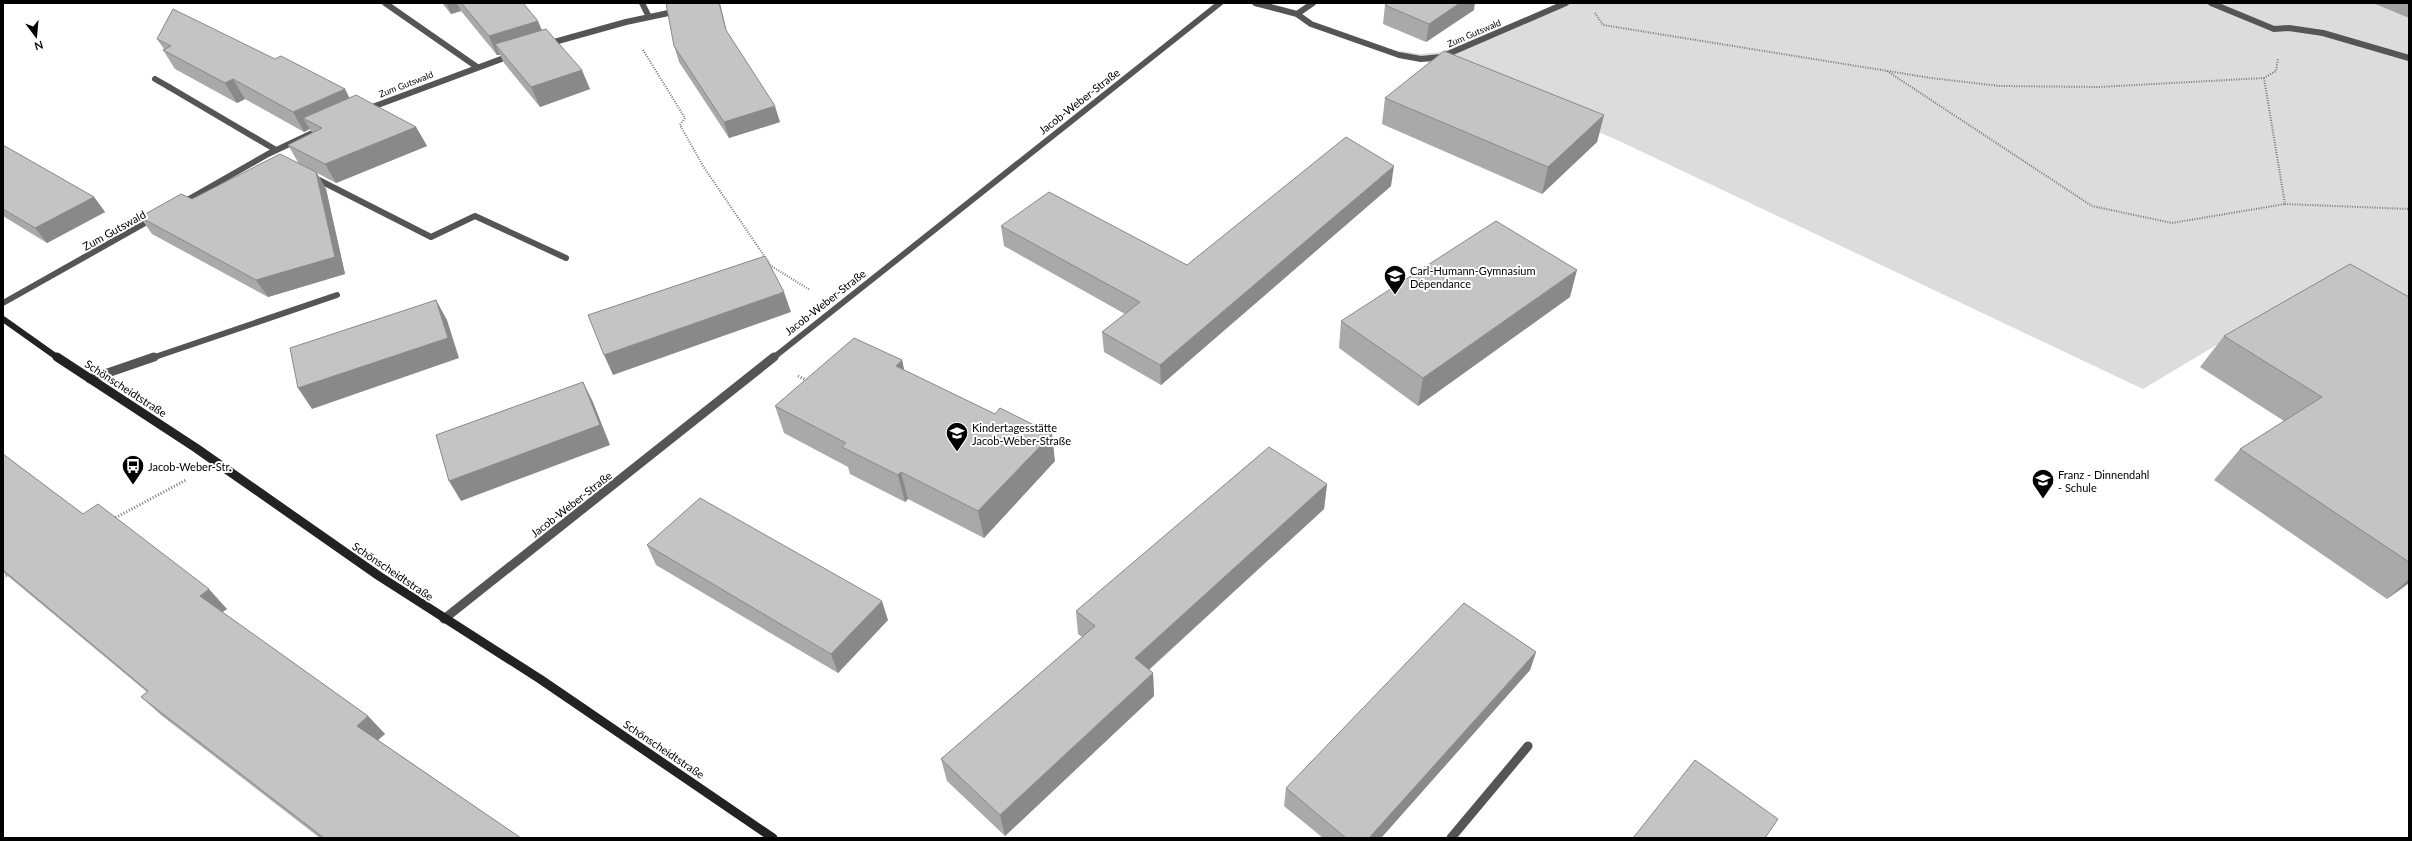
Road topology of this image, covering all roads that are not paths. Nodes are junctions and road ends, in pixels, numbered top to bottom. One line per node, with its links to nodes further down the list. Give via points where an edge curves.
1 (385, 3): 14 (street)
2 (642, 3): 10 (street)
3 (1220, 3): 29 (street, Jacob-Weber-Straße)
4 (1255, 3): 9 (street, Zum Gutswald)
5 (1313, 3): 9 (street)
6 (1566, 3): 9 (street, Zum Gutswald, via 1441,57 1421,59 1399,55 1311,24)
7 (2211, 3): 13 (street, via 2274,29 2286,27 2316,33)
8 (686, 9): 10 (street)
9 (1297, 14)
10 (648, 17): 11 (street)
11 (538, 47)
12 (517, 53): 14 (street, Zum Gutswald)
13 (2409, 58)
14 (477, 67): 16 (street, Zum Gutswald)
15 (155, 79): 18 (street)
16 (361, 111)
17 (326, 127): 18 (street)
18 (276, 150): 19 (street)
19 (268, 154): 20 (street); 22 (street)
20 (275, 158)
21 (303, 172): 24 (street, via 431,237 476,216)
22 (177, 205)
23 (163, 213): 26 (street, Zum Gutswald)
24 (566, 258)
25 (337, 295): 28 (street)
26 (3, 303)
27 (3, 319): 28 (main road, Schönscheidtstraße)
28 (90, 379): 29 (main road, Schönscheidtstraße, via 196,448)
29 (444, 619): 31 (main road, Schönscheidtstraße, via 540,679)
30 (1528, 746): 32 (street)
31 (773, 838)
32 (1451, 838)

